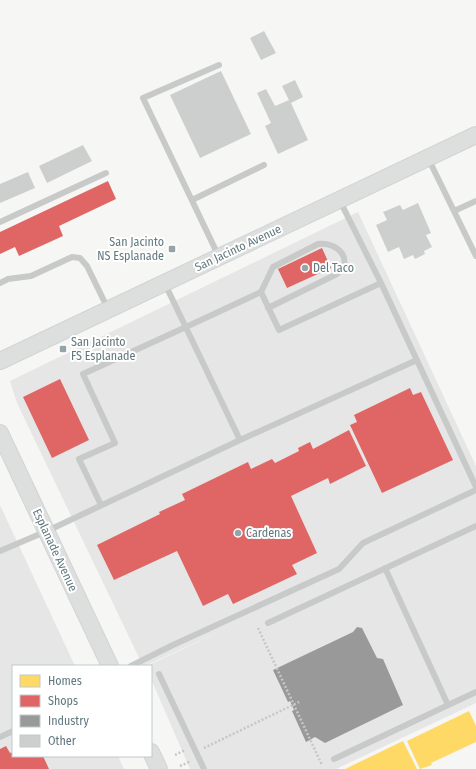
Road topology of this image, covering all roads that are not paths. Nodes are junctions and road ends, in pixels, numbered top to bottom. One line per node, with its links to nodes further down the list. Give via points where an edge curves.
1 (219, 65): 6 (lane, via 143,98)
2 (476, 135): 3 (main road, San Jacinto Avenue)
3 (428, 158): 7 (main road, San Jacinto Avenue); 9 (lane)
4 (264, 165): 6 (lane)
5 (106, 173): 10 (lane)
6 (192, 200): 12 (lane)
7 (340, 200): 12 (main road, San Jacinto Avenue); 15 (lane)
8 (476, 201): 9 (lane)
9 (454, 211): 11 (lane)
10 (0, 222)
11 (476, 256)
12 (219, 257): 14 (main road, San Jacinto Avenue)
13 (0, 283): 18 (lane, via 8,279 31,276 72,257 80,258 87,266)
14 (164, 283): 18 (main road, San Jacinto Avenue); 19 (lane)
15 (381, 283): 17 (lane, via 279,330); 21 (lane)
16 (261, 292): 17 (lane); 17 (lane, via 273,267 318,244 333,245 338,248 345,260 342,270 337,274); 19 (lane)
17 (268, 308)
18 (108, 309): 20 (main road, San Jacinto Avenue)
19 (186, 328): 23 (lane); 25 (lane, via 83,374 115,443 79,459)
20 (0, 360)
21 (417, 360): 23 (lane); 24 (lane)
22 (0, 433): 27 (main road, Esplanade Avenue)
23 (240, 440): 25 (lane)
24 (476, 489): 32 (lane, via 363,543 339,568)
25 (101, 505): 27 (lane)
26 (476, 526): 29 (lane)
27 (46, 531): 28 (lane); 31 (main road, Esplanade Avenue)
28 (0, 552)
29 (384, 568): 30 (lane); 35 (lane)
30 (268, 623)
31 (110, 665)
32 (133, 665)
33 (159, 674): 41 (lane)
34 (476, 692): 35 (lane)
35 (448, 705): 39 (lane)
36 (12, 732): 37 (lane)
37 (0, 738)
38 (152, 754): 40 (main road)
39 (334, 759)
40 (159, 769)
41 (204, 769)

